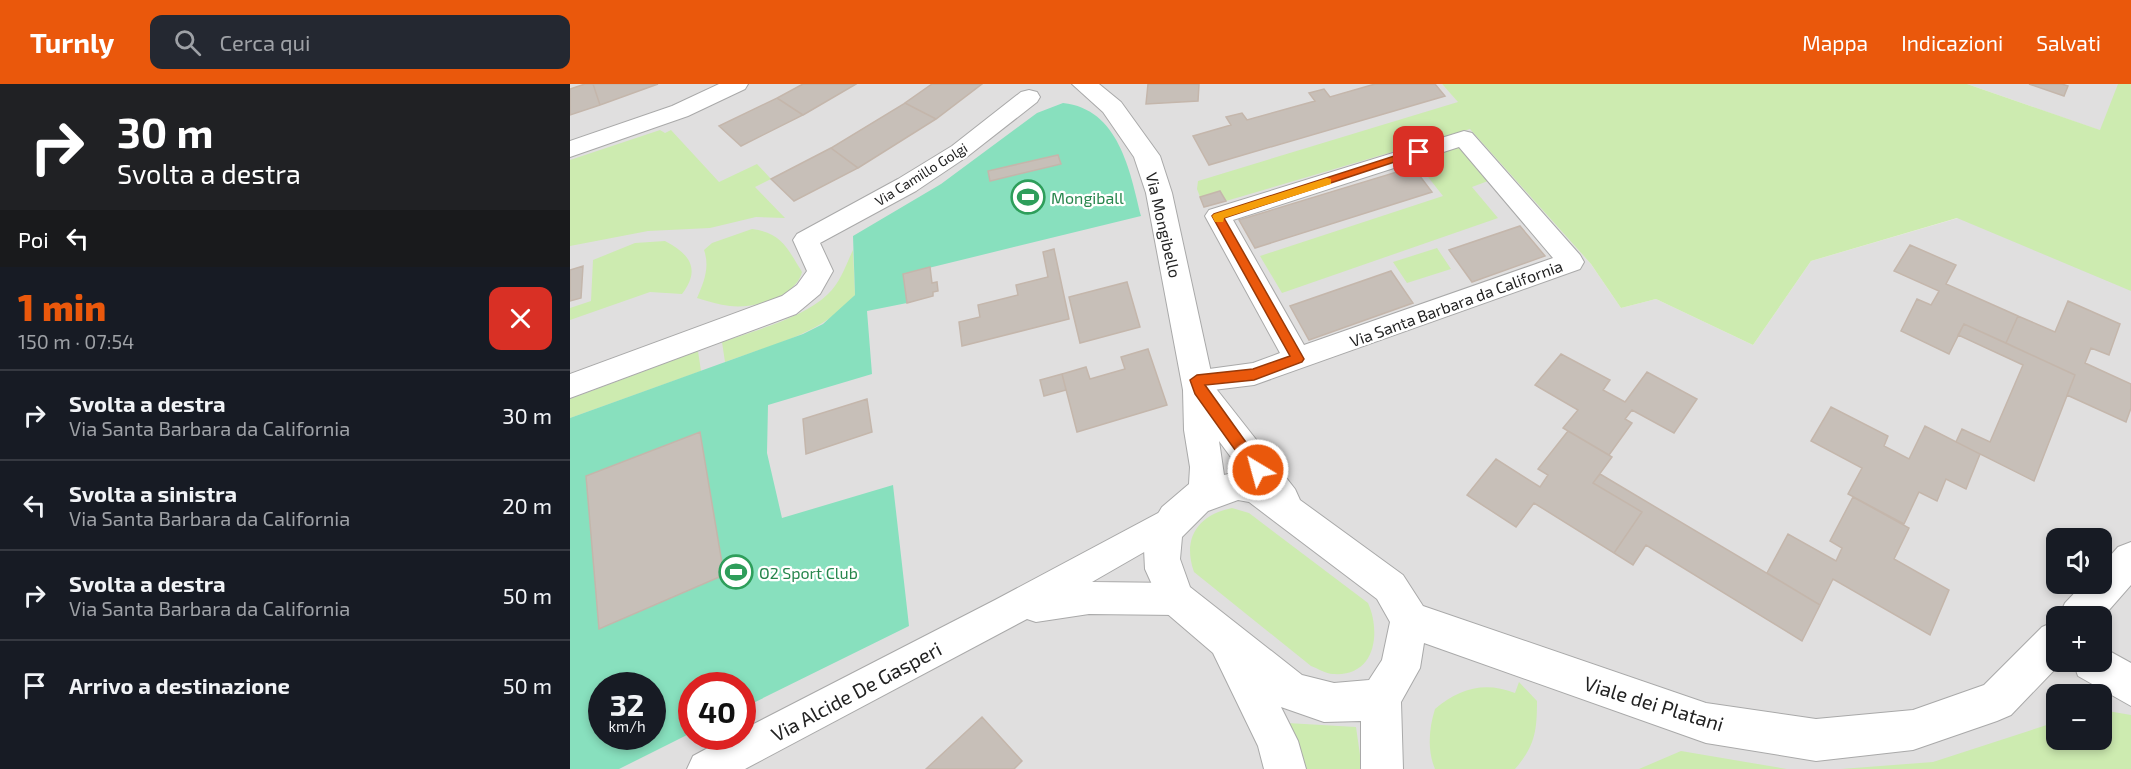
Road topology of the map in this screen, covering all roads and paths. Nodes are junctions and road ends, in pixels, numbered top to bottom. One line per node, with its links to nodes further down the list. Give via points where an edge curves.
1 (737, 84): 4 (street, via 680,111)
2 (1084, 84): 6 (street, Via Mongibello, via 1112,107 1147,156 1159,193)
3 (1029, 97): 7 (street, Via Camillo Golgi, via 934,168 806,240 820,272 803,295 786,307)
4 (570, 149)
5 (1298, 359): 5 (street, Via Santa Barbara da California, via 1560,266 1571,262 1464,138 1218,216); 6 (street, Via Santa Barbara da California, via 1254,374)
6 (1198, 385): 8 (street, Via Mongibello, via 1207,477); 9 (street, via 1258,470)
7 (570, 386)
8 (1188, 508): 9 (street, via 1237,485 1258,489); 11 (street, Via Mongibello, via 1162,540 1165,580); 13 (street)
9 (1296, 515): 14 (street, via 1390,587)
10 (2131, 559): 12 (street)
11 (1177, 598): 13 (street, via 1074,597); 15 (street)
12 (2087, 606)
13 (1006, 612): 20 (street, Via Alcide De Gasperi)
14 (1410, 620): 16 (street, Viale dei Platani, via 1706,723 1816,740 1912,730 1996,701); 19 (street, via 1400,668)
15 (1226, 640): 19 (street, via 1288,689 1309,699 1341,706); 21 (street, via 1277,741)
16 (2046, 650)
17 (2108, 672): 18 (street)
18 (2131, 686)
19 (1381, 698): 22 (street)
20 (706, 769)
21 (1285, 769)
22 (1382, 769)

